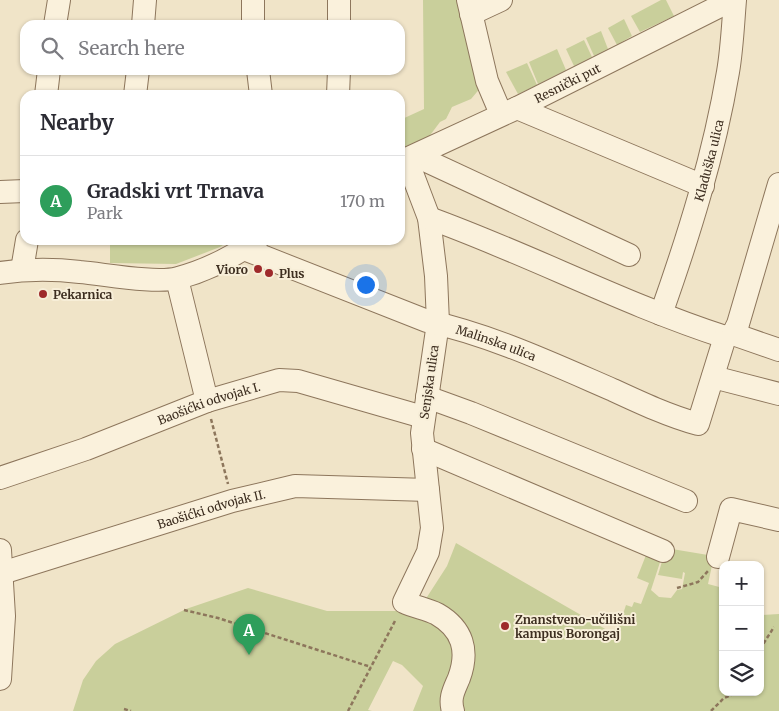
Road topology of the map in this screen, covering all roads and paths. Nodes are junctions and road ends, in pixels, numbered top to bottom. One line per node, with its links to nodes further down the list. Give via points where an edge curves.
1 (59, 0): 8 (street)
2 (146, 0): 9 (street)
3 (252, 0): 10 (street)
4 (339, 0): 11 (street)
5 (501, 0): 7 (street)
6 (733, 0): 20 (street, Resnički put); 23 (street, Kladuška ulica, via 729,70)
7 (469, 7): 20 (street, via 487,81)
8 (56, 20)
9 (144, 20)
10 (253, 20)
11 (339, 20)
12 (49, 75): 16 (street)
13 (137, 75): 17 (street)
14 (259, 75): 18 (street)
15 (338, 75): 19 (street)
16 (47, 90)
17 (136, 90)
18 (260, 90)
19 (338, 90)
20 (509, 111): 21 (street, Resnički put); 23 (street)
21 (408, 159): 26 (street, Senjska ulica); 29 (street)
22 (779, 184): 35 (street, via 738,324)
23 (703, 186): 33 (street, Kladuška ulica)
24 (0, 192): 25 (street)
25 (20, 192)
26 (429, 218): 33 (street, via 472,233); 34 (street, Senjska ulica)
27 (26, 245): 30 (street)
28 (251, 245): 32 (street); 34 (street, Malinska ulica)
29 (629, 255)
30 (22, 270): 31 (street); 32 (street)
31 (0, 273)
32 (177, 279): 39 (street)
33 (661, 314): 35 (street)
34 (438, 323): 37 (street, Malinska ulica, via 563,368 676,418 698,424); 40 (street, Senjska ulica)
35 (729, 335): 36 (street); 37 (street)
36 (779, 350)
37 (713, 377): 38 (street)
38 (779, 394)
39 (207, 401): 40 (street, Baošićki odvojak I., via 289,380); 42 (street, Baošićki odvojak I., via 86,449); 44 (path)
40 (425, 407): 41 (street, Senjska ulica); 45 (street, Baošićki odvojak I., via 471,413)
41 (423, 449): 43 (street, Senjska ulica); 48 (street)
42 (0, 478)
43 (428, 490): 44 (street, Baošićki odvojak II., via 295,486); 52 (street, Senjska ulica, via 432,528 430,544)
44 (232, 501): 50 (street, Baošićki odvojak II.)
45 (686, 501)
46 (779, 520): 49 (street, via 731,509)
47 (0, 550): 50 (street)
48 (663, 551)
49 (714, 563): 51 (path, via 698,582)
50 (2, 573): 57 (street, via 4,616)
51 (677, 588)
52 (404, 602): 56 (path); 62 (street, via 437,614 462,639 465,652 451,695)
53 (184, 610): 56 (path)
54 (774, 627): 55 (path)
55 (764, 643)
56 (371, 667): 61 (path)
57 (0, 679)
58 (729, 696): 63 (path)
59 (124, 709): 60 (path)
60 (132, 711)
61 (348, 711)
62 (453, 711)
63 (711, 711)

